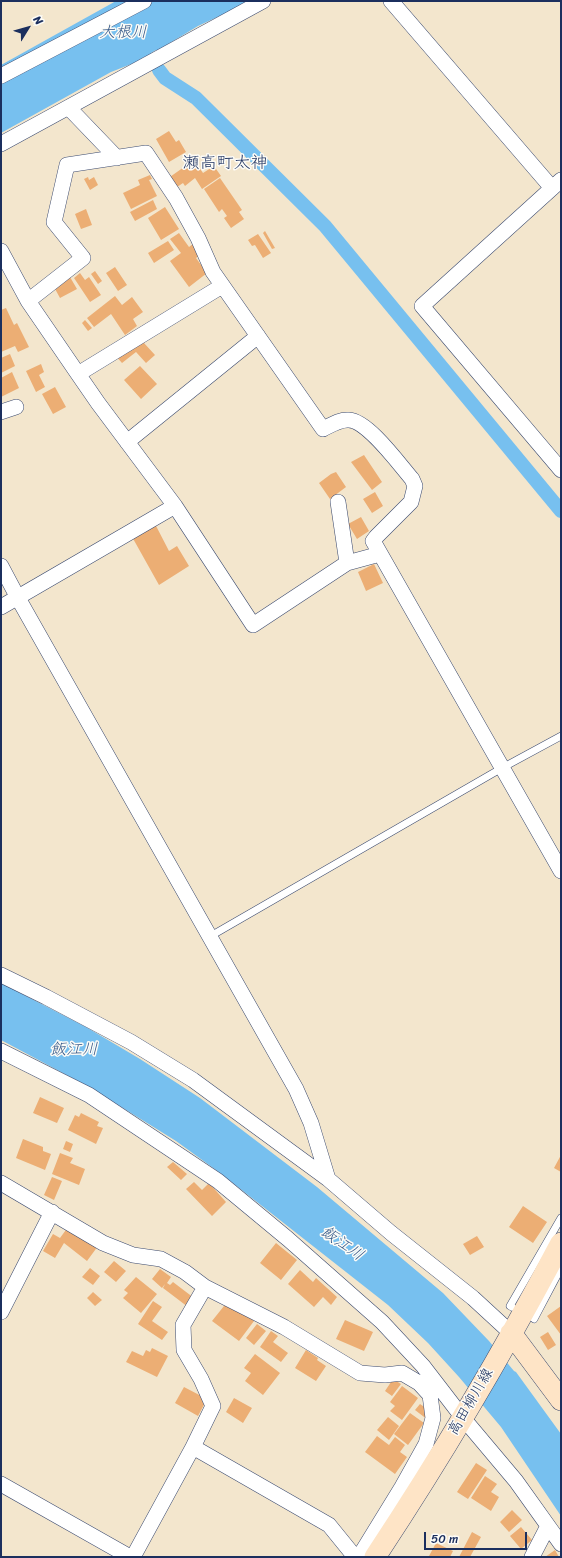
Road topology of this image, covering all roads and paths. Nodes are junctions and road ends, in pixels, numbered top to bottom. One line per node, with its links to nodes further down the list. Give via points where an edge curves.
1 (144, 1): 4 (street)
2 (262, 1): 5 (street)
3 (391, 1): 8 (street)
4 (1, 76)
5 (68, 108): 6 (street); 7 (street)
6 (1, 144)
7 (117, 158): 10 (street, via 146,153 176,198); 11 (street, via 67,165 54,222 82,258)
8 (556, 184): 17 (street, via 422,306)
9 (1, 251): 11 (street)
10 (222, 286): 12 (street); 13 (street)
11 (28, 301): 13 (street)
12 (258, 336): 16 (street); 20 (street, via 323,429 340,420 360,423 370,430 416,486 411,502 373,541)
13 (78, 374): 16 (street)
14 (16, 407): 15 (street)
15 (1, 412)
16 (127, 442): 19 (street)
17 (561, 470)
18 (338, 502): 21 (street)
19 (175, 506): 21 (street, via 253,625); 23 (street)
20 (380, 554): 21 (street); 26 (street)
21 (347, 563)
22 (1, 566): 23 (street)
23 (18, 598): 24 (street); 28 (street)
24 (1, 607)
25 (561, 736): 26 (lane)
26 (502, 768): 27 (street); 28 (lane)
27 (561, 871)
28 (209, 937): 31 (street, via 296,1089 311,1123)
29 (1, 975): 31 (street, via 131,1042 193,1080)
30 (1, 1051): 43 (street, via 89,1095 218,1181 382,1322 423,1366)
31 (328, 1179): 41 (street, via 473,1298)
32 (1, 1183): 33 (street)
33 (52, 1212): 37 (street, via 103,1243 133,1255 162,1259); 39 (street)
34 (561, 1218): 38 (lane, via 510,1306)
35 (561, 1243): 41 (main road, 高田柳川線)
36 (561, 1268): 40 (lane)
37 (205, 1287): 44 (street, via 183,1326 184,1350 213,1406); 50 (street, via 284,1327 360,1373 402,1373 419,1383 430,1396 433,1418 426,1444)
38 (512, 1307)
39 (1, 1312)
40 (534, 1319)
41 (509, 1336): 42 (main road); 43 (main road, 高田柳川線)
42 (561, 1400)
43 (463, 1418): 46 (street, via 516,1481); 51 (main road, 高田柳川線)
44 (193, 1448): 48 (street); 49 (street, via 329,1525)
45 (1, 1484): 48 (street)
46 (548, 1526): 47 (street); 52 (street)
47 (561, 1544)
48 (132, 1557)
49 (355, 1557)
50 (358, 1557)
51 (375, 1557)
52 (532, 1557)

